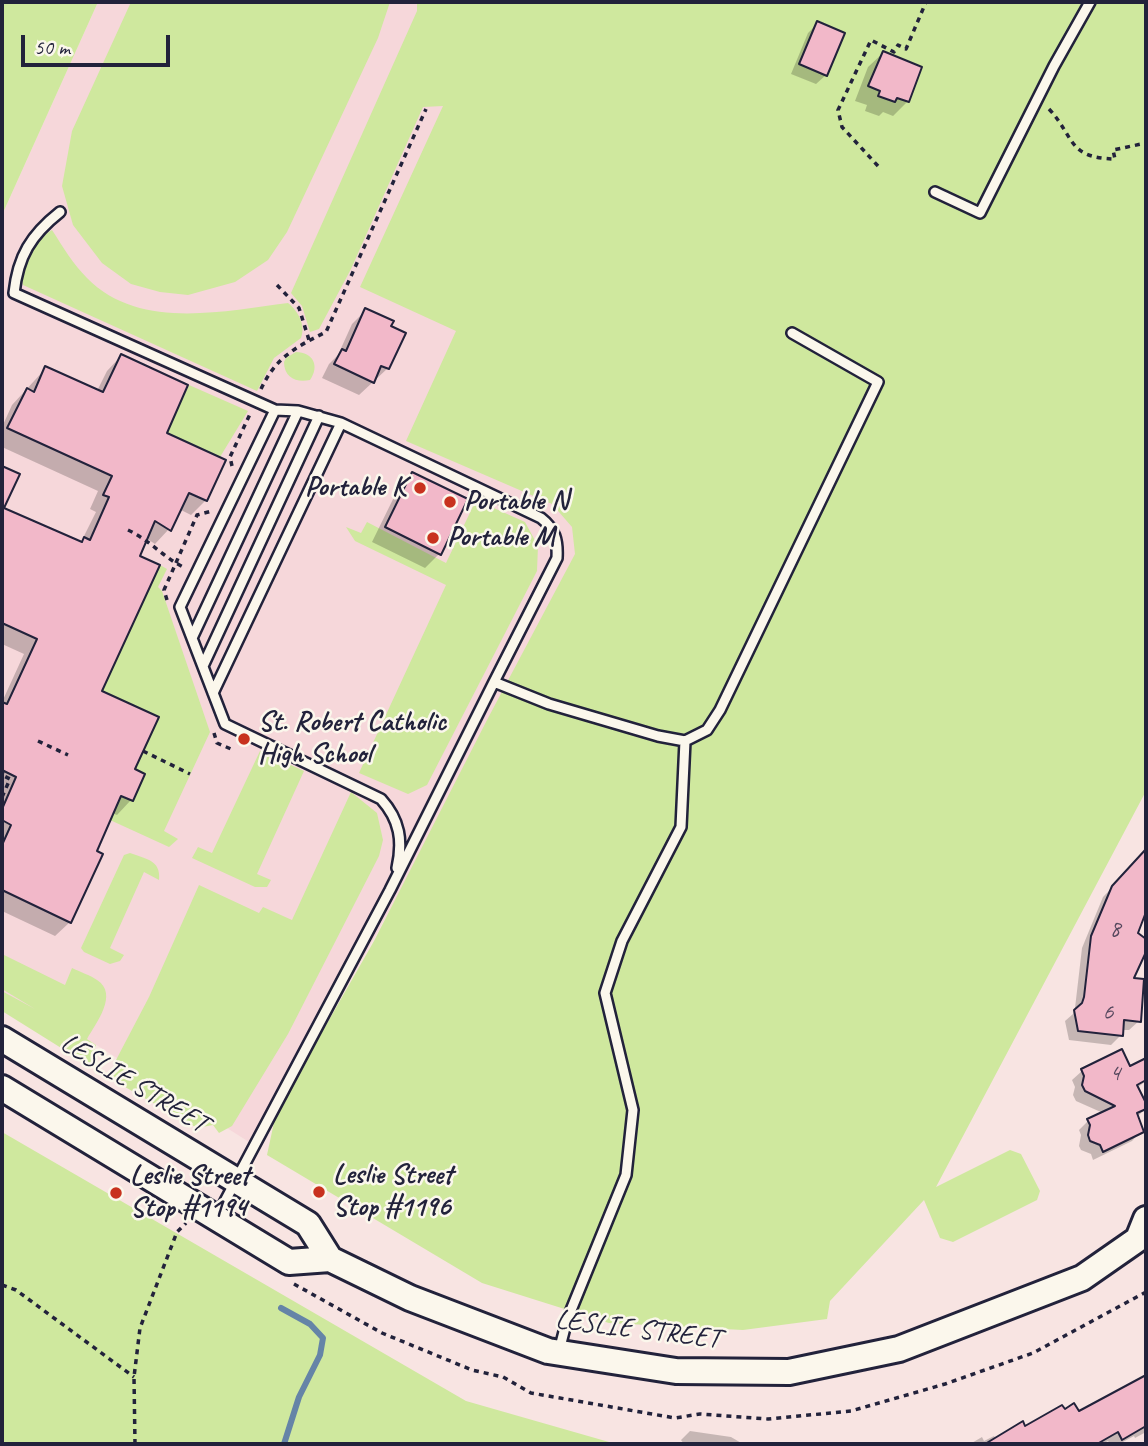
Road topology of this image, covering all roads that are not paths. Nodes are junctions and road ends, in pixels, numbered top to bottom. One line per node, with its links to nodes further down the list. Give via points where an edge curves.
1 (1090, 2): 2 (lane, via 981,214)
2 (935, 192)
3 (60, 212): 5 (lane, via 23,253 14,293)
4 (792, 333): 13 (lane, via 878,382 720,710 707,730)
5 (275, 410): 6 (lane); 9 (lane, via 180,607)
6 (298, 411): 7 (lane); 9 (lane)
7 (319, 416): 8 (lane); 10 (lane)
8 (341, 423): 11 (lane, via 541,518 558,539 557,558); 12 (lane)
9 (192, 638): 10 (lane)
10 (203, 666): 12 (lane)
11 (494, 682): 13 (lane, via 549,704); 14 (lane)
12 (213, 693): 14 (lane, via 225,724 381,799 398,825 401,840)
13 (685, 741): 21 (lane, via 681,827 622,941 605,993 633,1110 626,1175)
14 (390, 890): 17 (lane)
15 (2, 1039): 17 (main road, LESLIE STREET)
16 (2, 1088): 18 (main road)
17 (236, 1180): 18 (lane); 20 (main road, LESLIE STREET, via 308,1224)
18 (215, 1219): 20 (main road, via 289,1262)
19 (1143, 1232): 21 (main road, LESLIE STREET, via 1082,1278 899,1349 789,1372 676,1371)
20 (330, 1259): 21 (main road, LESLIE STREET, via 410,1298)
21 (558, 1353)

